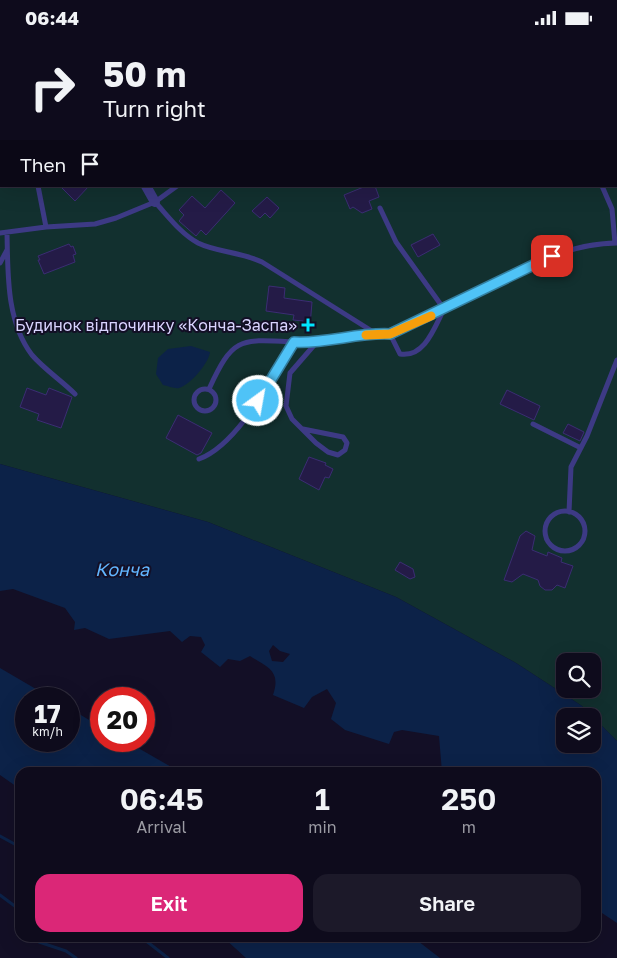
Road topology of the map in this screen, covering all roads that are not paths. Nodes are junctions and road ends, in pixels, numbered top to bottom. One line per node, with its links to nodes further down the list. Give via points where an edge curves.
1 (38, 187): 7 (lane)
2 (147, 187): 5 (street)
3 (176, 187): 5 (lane)
4 (602, 187): 10 (lane, via 612,209)
5 (155, 202): 7 (lane, via 116,219 95,224); 14 (lane, via 185,234 199,243 262,262)
6 (380, 208): 13 (lane, via 396,241)
7 (46, 227): 9 (lane)
8 (0, 233): 9 (lane)
9 (7, 233): 11 (lane)
10 (616, 243): 13 (lane, via 585,245 552,256)
11 (8, 250): 12 (lane); 20 (lane, via 10,303 26,346 34,357)
12 (0, 263)
13 (444, 309): 15 (lane); 15 (lane, via 421,348 406,355 400,354)
14 (375, 333): 15 (lane); 17 (lane)
15 (390, 334)
16 (294, 342): 17 (lane); 19 (lane, via 252,339 234,346 223,359); 24 (lane, via 249,415 231,436 207,457)
17 (316, 343): 22 (lane, via 290,373 286,390 286,406 292,419)
18 (617, 360): 23 (lane)
19 (208, 389): 19 (lane, via 214,393 216,404 208,411 201,410 194,401 195,394 201,389)
20 (76, 393)
21 (533, 424): 23 (lane)
22 (303, 429): 22 (lane, via 343,437 347,443 346,450 338,455 328,453)
23 (581, 448): 25 (lane, via 571,467)
24 (199, 459)
25 (569, 512): 25 (lane, via 582,521 584,535 578,546 559,550 546,537 546,524 554,514)

